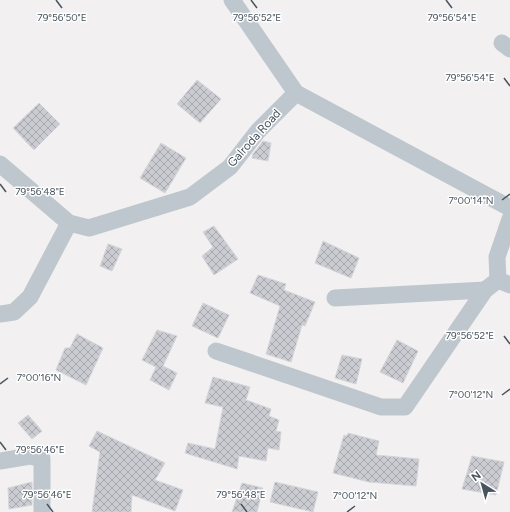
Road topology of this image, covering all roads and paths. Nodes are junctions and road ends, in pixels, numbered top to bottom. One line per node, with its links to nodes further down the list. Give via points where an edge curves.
1 (232, 0): 2 (street)
2 (296, 93): 4 (street); 6 (street, Galroda Road, via 258,131 230,167 190,197 89,228)
3 (0, 164): 6 (street, Galroda Road)
4 (510, 208)
5 (510, 219): 7 (street, via 497,257)
6 (69, 223): 10 (street, via 30,297 14,312)
7 (504, 282): 8 (street)
8 (485, 290): 9 (street); 11 (street, via 405,407 381,407)
9 (335, 298)
10 (0, 314)
11 (216, 351)
12 (0, 461): 13 (street, via 30,456 42,459)
13 (42, 512)

